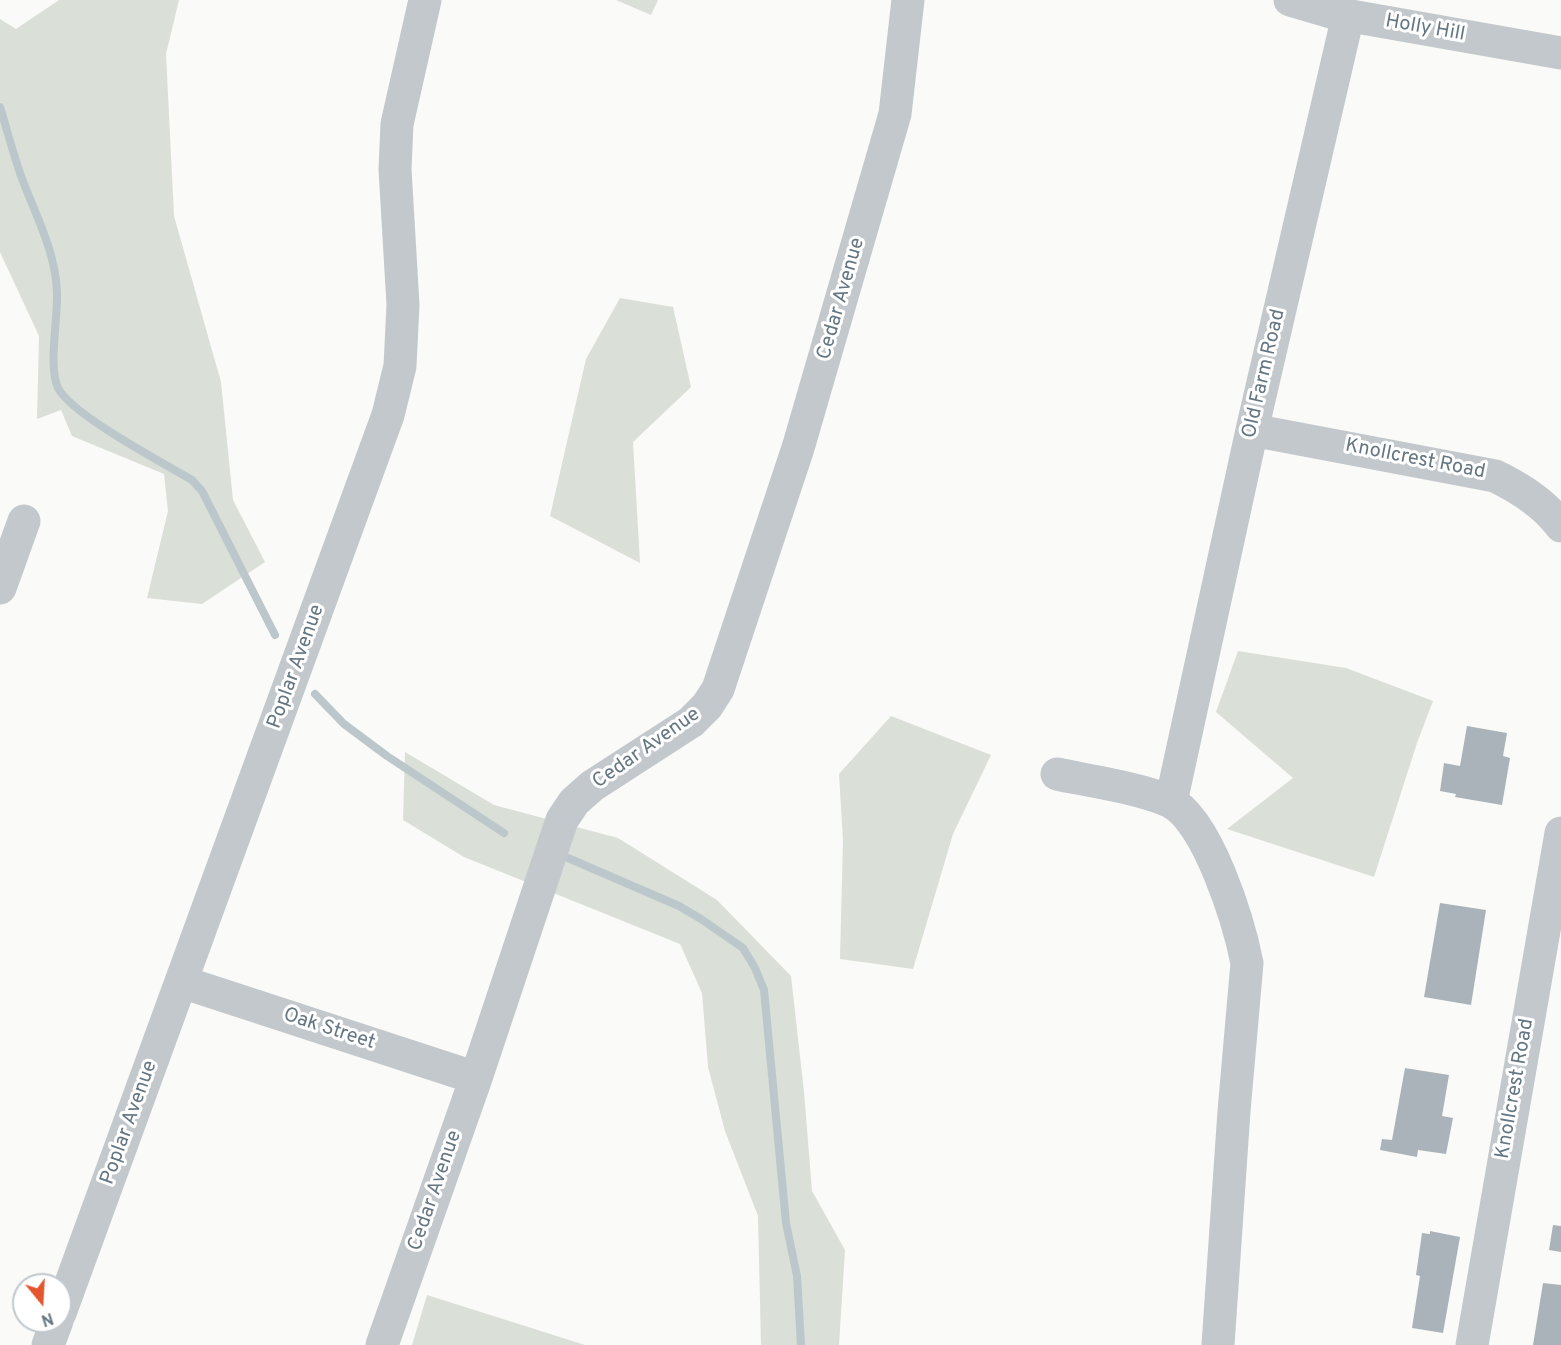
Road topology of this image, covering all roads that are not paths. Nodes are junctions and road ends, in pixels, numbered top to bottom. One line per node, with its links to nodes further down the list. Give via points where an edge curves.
1 (425, 0): 13 (street, Poplar Avenue, via 397,124 395,168 403,305 400,366 388,415)
2 (908, 0): 14 (street, Cedar Avenue, via 895,114 798,448 718,690 690,722 574,801 562,820)
3 (1290, 0): 4 (street, Holly Hill)
4 (1348, 16): 5 (street, Holly Hill); 6 (street, Old Farm Road)
5 (1561, 53)
6 (1252, 429): 8 (street, Knollcrest Road, via 1495,476 1530,495); 11 (street, Old Farm Road)
7 (24, 521): 9 (street)
8 (1561, 526)
9 (0, 588)
10 (1057, 774): 11 (street)
11 (1171, 802): 17 (street, via 1196,827 1221,877 1247,963)
12 (1561, 833): 18 (street, Knollcrest Road)
13 (182, 982): 14 (street, Oak Street); 15 (street, Poplar Avenue)
14 (476, 1078): 16 (street, Cedar Avenue)
15 (72, 1280)
16 (382, 1345)
17 (1218, 1345)
18 (1472, 1345)

